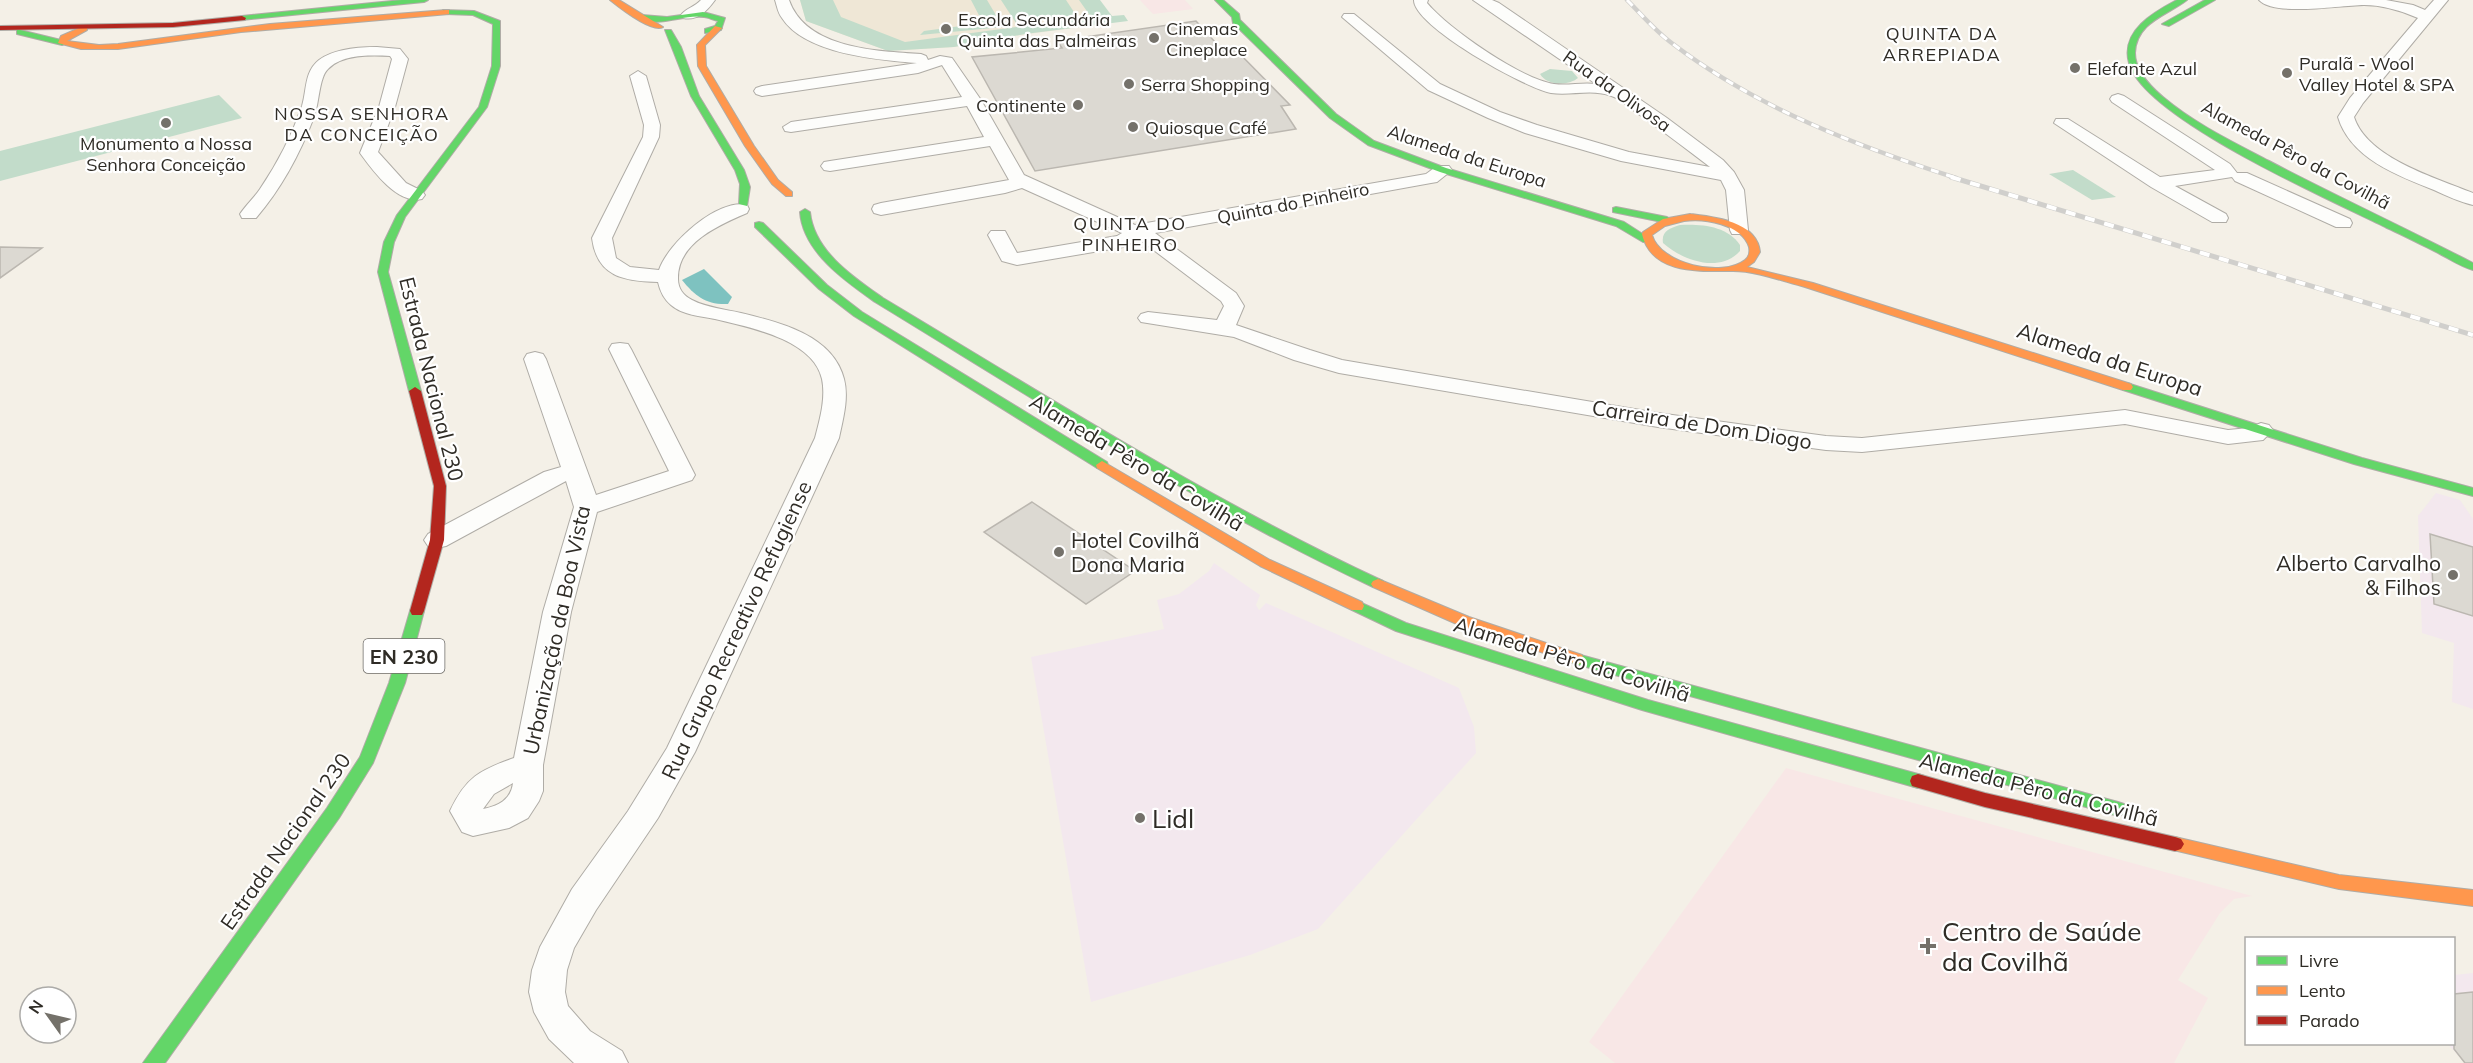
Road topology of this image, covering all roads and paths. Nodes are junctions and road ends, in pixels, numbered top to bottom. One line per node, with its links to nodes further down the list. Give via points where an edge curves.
1 (424, 0): 22 (main road, via 228,21)
2 (614, 0): 23 (main road, via 650,24)
3 (708, 0): 17 (street, via 700,10)
4 (714, 0): 21 (street)
5 (782, 0): 31 (street, via 783,10 794,25 824,41 878,54)
6 (1219, 0): 48 (main road, Alameda da Europa, via 1341,123 1371,143)
7 (1236, 0): 18 (main road)
8 (1421, 0): 35 (street, via 1428,14 1505,69 1550,88)
9 (1480, 0): 32 (street, Rua da Olivosa)
10 (2182, 0): 45 (main road, Alameda Pêro da Covilhã, via 2155,16 2138,33 2131,54 2137,73 2181,114)
11 (2211, 0): 27 (main road, via 2171,20)
12 (2266, 0): 16 (street)
13 (2282, 0): 16 (street)
14 (2370, 0): 16 (street); 20 (street, via 2408,8)
15 (2441, 0): 20 (street)
16 (2308, 6)
17 (688, 15): 21 (main road, via 706,14); 23 (main road)
18 (1252, 15)
19 (1349, 17): 46 (street, via 1434,87 1469,104 1531,129)
20 (2427, 17): 57 (street, via 2346,117 2359,141 2386,160)
21 (719, 22): 23 (main road, via 687,35); 54 (main road, Alameda Pêro da Covilhã, via 701,45 702,66 750,146)
22 (130, 26): 24 (main road); 28 (main road)
23 (668, 26): 58 (main road, via 689,84 740,172)
24 (79, 28): 25 (main road); 26 (main road); 28 (main road); 29 (main road)
25 (0, 30): 26 (main road)
26 (20, 32): 29 (main road, EN 230)
27 (2154, 37)
28 (88, 43): 30 (main road, Estrada Nacional 230 / EN 230)
29 (62, 44): 30 (main road, Estrada Nacional 230 / EN 230)
30 (102, 47): 55 (main road, Estrada Nacional 230 / EN 230, via 426,14 464,12 490,17 497,23 499,36 489,93 469,127)
31 (941, 60): 36 (street, via 918,68); 39 (street, via 953,66)
32 (1590, 72): 35 (street, via 1589,82); 37 (street, Rua da Olivosa)
33 (2155, 75): 72 (main road, Alameda Pêro da Covilhã, via 2181,102 2226,131)
34 (638, 76): 76 (street, via 652,125 651,137 602,238 602,252 614,267 632,274)
35 (1582, 87): 37 (street)
36 (762, 91)
37 (1619, 93): 44 (street, Rua da Olivosa)
38 (2118, 99): 49 (street)
39 (973, 100): 41 (street); 43 (street)
40 (2062, 123): 53 (street)
41 (791, 127)
42 (1386, 134): 64 (main road, Alameda da Europa, via 1432,153 1617,211)
43 (995, 140): 47 (street); 52 (street, via 1013,174)
44 (1699, 151): 46 (street); 51 (street, Rua da Olivosa)
45 (2257, 159): 49 (street, via 2232,162); 50 (main road, Alameda Pêro da Covilhã)
46 (1664, 164): 51 (street)
47 (830, 166)
48 (1443, 170): 67 (street, Quinta do Pinheiro, via 1431,178); 69 (main road, Alameda da Europa, via 1620,224)
49 (2231, 173): 50 (street, via 2257,178); 53 (street); 65 (street)
50 (2286, 174): 74 (main road, Alameda Pêro da Covilhã)
51 (1728, 176): 56 (street, via 1735,190)
52 (1022, 182): 59 (street); 67 (street)
53 (2157, 183): 63 (street)
54 (789, 194): 58 (main road); 60 (main road, Alameda Pêro da Covilhã, via 804,198)
55 (416, 195): 61 (street, via 400,187 369,153 387,108 400,59 396,52 364,51 324,63 317,70 310,106 276,178); 88 (main road, Estrada Nacional 230 / EN 230, via 389,242 383,272 440,486)
56 (1734, 199): 62 (street, via 1719,211); 66 (street)
57 (2473, 200)
58 (753, 209): 60 (main road, via 786,222); 76 (street, via 680,249); 91 (main road, Alameda Pêro da Covilhã, via 823,287 858,314 1212,533 1274,568 1401,627 1647,706 1985,800 2339,882)
59 (881, 209)
60 (805, 212): 90 (main road, Alameda Pêro da Covilhã, via 805,228 852,281 870,293 1185,484 1351,574 1436,610 1530,643)
61 (249, 214)
62 (1690, 218): 64 (main road, Alameda da Europa); 66 (main road, Alameda da Europa)
63 (2219, 218)
64 (1667, 220): 69 (main road, via 1652,228)
65 (2343, 223)
66 (1739, 230): 70 (main road, Alameda da Europa)
67 (1139, 231): 68 (street, Quinta do Pinheiro, via 1124,241 1017,259 1010,257); 78 (street, via 1228,297 1234,306)
68 (998, 234)
69 (1647, 240): 75 (main road, Alameda da Europa, via 1659,254 1685,266)
70 (1754, 246): 71 (main road, Alameda da Europa); 75 (main road, via 1752,259)
71 (1768, 255)
72 (2473, 256)
73 (1788, 265): 81 (main road, Alameda da Europa)
74 (2473, 267)
75 (1734, 268): 82 (main road, Alameda da Europa, via 1809,285)
76 (666, 276): 93 (street, Rua Grupo Recreativo Refugiense, via 679,301 778,330 804,342 831,372 833,408 827,438 680,753 660,790 568,922 554,955 548,984 551,1010 569,1037)
77 (1148, 318): 78 (street, Carreira de Dom Diogo)
78 (1224, 328): 82 (street, Carreira de Dom Diogo, via 1339,366 1658,420 1826,443 1862,445 2125,417 2228,437 2255,435)
79 (620, 349): 87 (street, via 683,475)
80 (535, 359): 84 (street, Urbanização da Boa Vista)
81 (2217, 401)
82 (2261, 430): 86 (main road, Alameda da Europa)
83 (2369, 450): 85 (main road)
84 (574, 471): 87 (street, Urbanização da Boa Vista); 88 (street, via 553,477)
85 (2473, 487)
86 (2473, 492)
87 (586, 507): 89 (street, Urbanização da Boa Vista, via 557,612)
88 (437, 540): 92 (main road, Estrada Nacional 230 / EN 230, via 397,683 367,759 333,813)
89 (528, 765)
90 (2136, 814)
91 (2473, 898)
92 (153, 1063)
93 (609, 1063)

